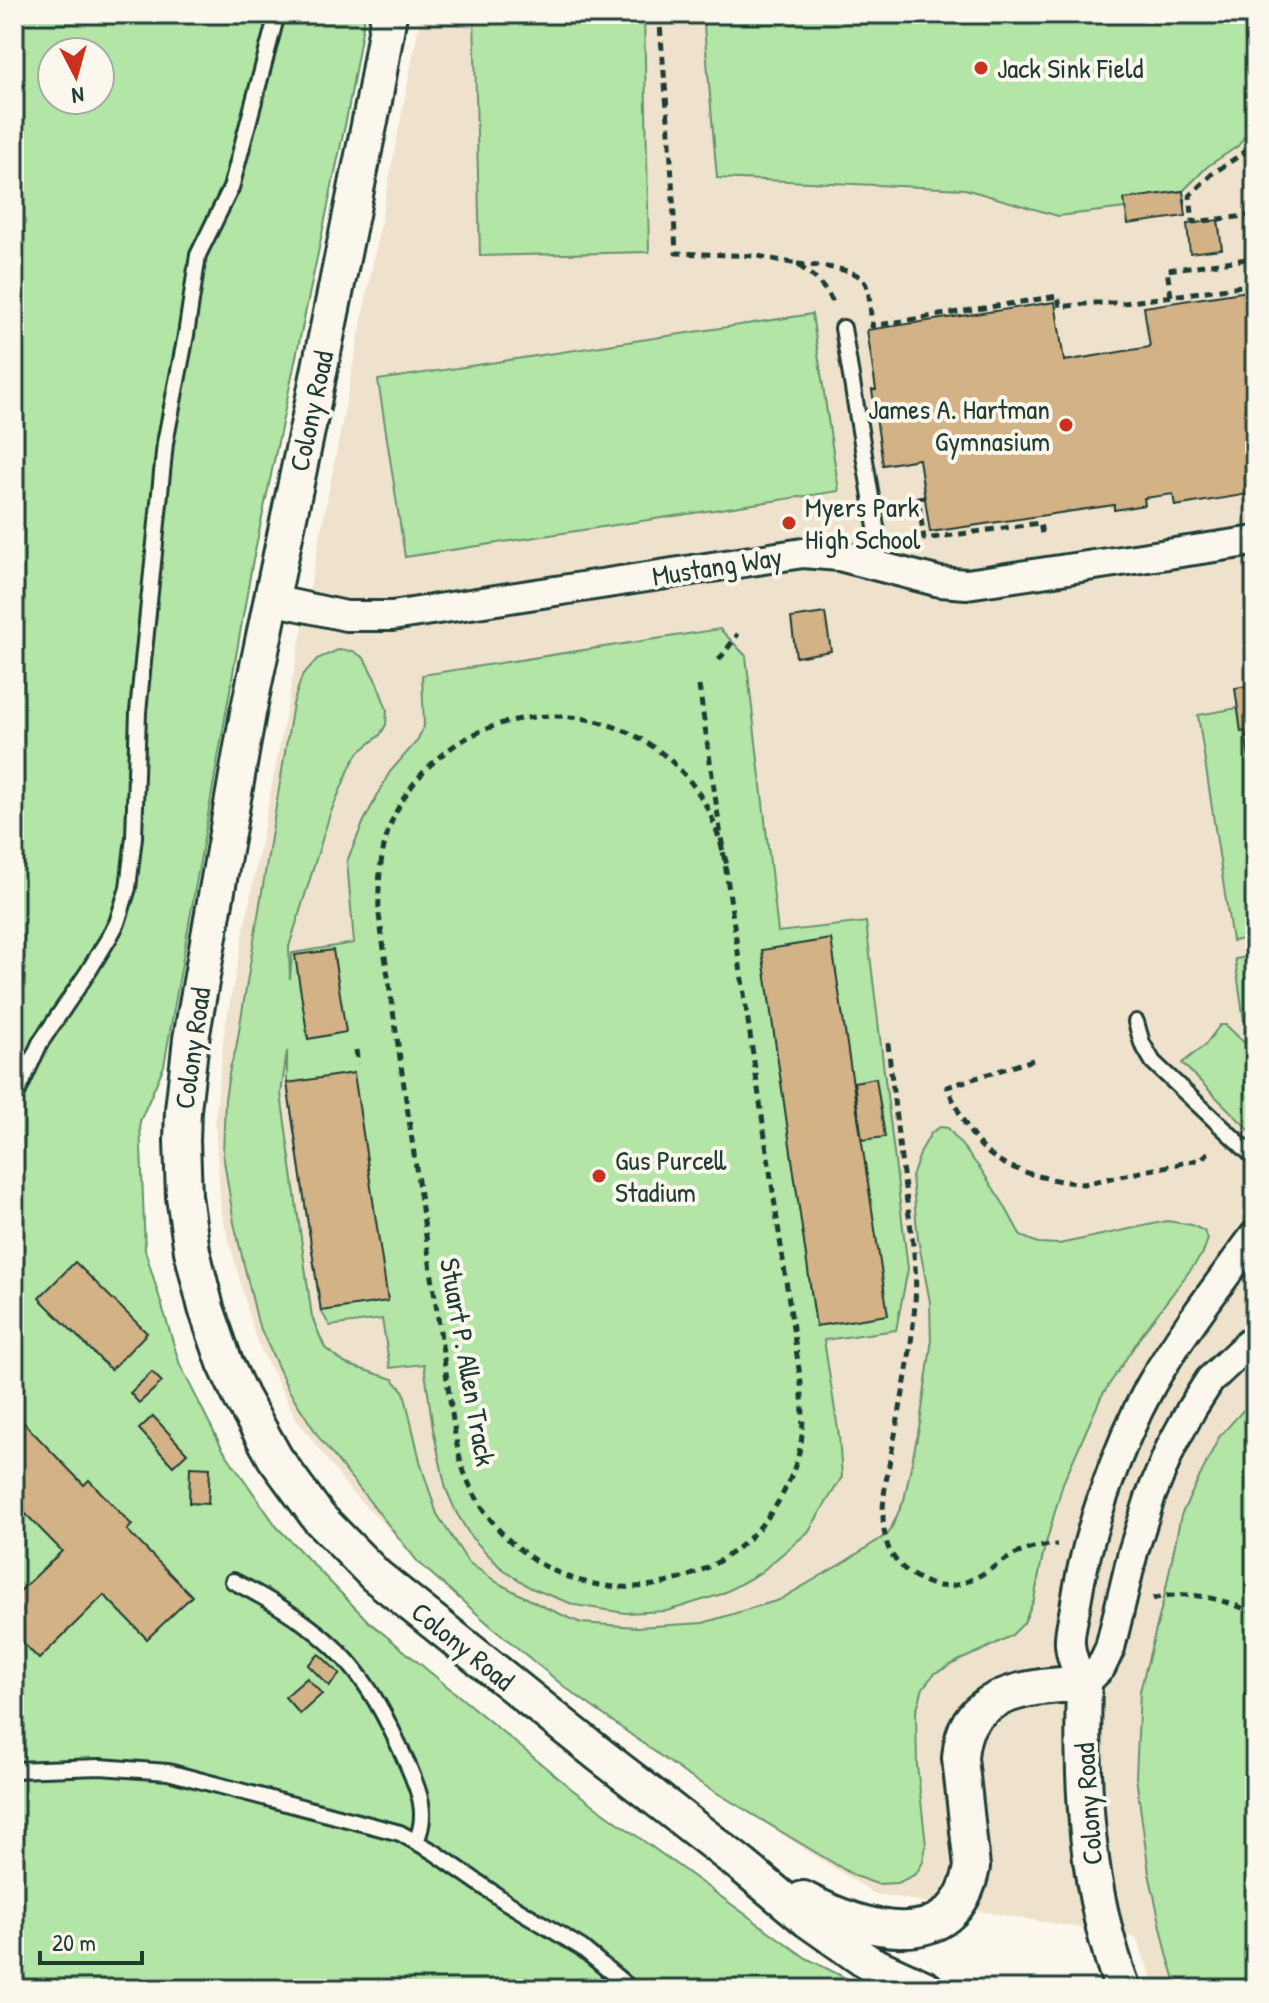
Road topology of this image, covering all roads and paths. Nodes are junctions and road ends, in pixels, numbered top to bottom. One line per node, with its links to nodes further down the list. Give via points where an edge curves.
1 (277, 14): 27 (lane, via 231,188 198,255 165,443 139,699 128,888 117,923 40,1043)
2 (389, 14): 17 (street, Colony Road)
3 (659, 14): 9 (path, via 676,253 758,256)
4 (1255, 137): 5 (path)
5 (1246, 151): 6 (path); 7 (path, via 1190,195 1193,222)
6 (1255, 158)
7 (1255, 215)
8 (1255, 258): 11 (path, via 1167,270)
9 (797, 264): 11 (path, via 858,275 865,282 872,326 1058,296 1060,307); 12 (path, via 828,293)
10 (1255, 284): 11 (path)
11 (1171, 296)
12 (843, 328): 16 (lane, via 878,539)
13 (925, 497): 14 (path, via 918,498 924,539 1040,523)
14 (1042, 534)
15 (1255, 541): 16 (street, Mustang Way, via 967,584)
16 (876, 566): 17 (street, Mustang Way, via 803,553 392,616 336,614)
17 (272, 600): 39 (street, Colony Road, via 200,985 183,1110 187,1224 215,1335 275,1458 355,1556)
18 (738, 634): 19 (path)
19 (719, 660)
20 (699, 686): 21 (path, Stuart P. Allen Track)
21 (727, 865): 21 (path, Stuart P. Allen Track, via 704,802 658,751 629,732 559,715 492,725 461,740 412,786 383,846 379,915 463,1468 501,1532 560,1574 594,1584 661,1584 726,1558 775,1508 799,1453 804,1419 801,1383)
22 (1136, 1022): 29 (lane, via 1153,1062)
23 (888, 1043): 32 (path, via 915,1299 887,1477 885,1539 893,1558 909,1573 944,1586 963,1583 1038,1547)
24 (356, 1050): 26 (path)
25 (1033, 1060): 28 (path, via 947,1087 962,1120 995,1158 1035,1175 1083,1184 1201,1159)
26 (358, 1064)
27 (14, 1100)
28 (1209, 1152)
29 (1255, 1158)
30 (1255, 1235): 36 (street, via 1170,1355 1124,1442 1086,1551 1077,1598 1070,1643)
31 (1255, 1340): 36 (street, via 1210,1380 1171,1447 1133,1552 1110,1648)
32 (1067, 1547)
33 (233, 1581): 38 (lane, via 306,1625 356,1672 418,1789 422,1818)
34 (1147, 1603): 35 (path, via 1188,1595)
35 (1255, 1613)
36 (1084, 1684): 39 (street, Colony Road, via 999,1698 969,1724 960,1758 970,1881 957,1904 933,1924 901,1930 861,1923); 42 (street, Colony Road, via 1082,1751 1090,1858)
37 (14, 1770): 38 (lane, via 100,1767 168,1772)
38 (416, 1841): 40 (lane, via 582,1948)
39 (743, 1866): 41 (street, Colony Road, via 869,1963)
40 (631, 1989)
41 (926, 1989)
42 (1123, 1989)

